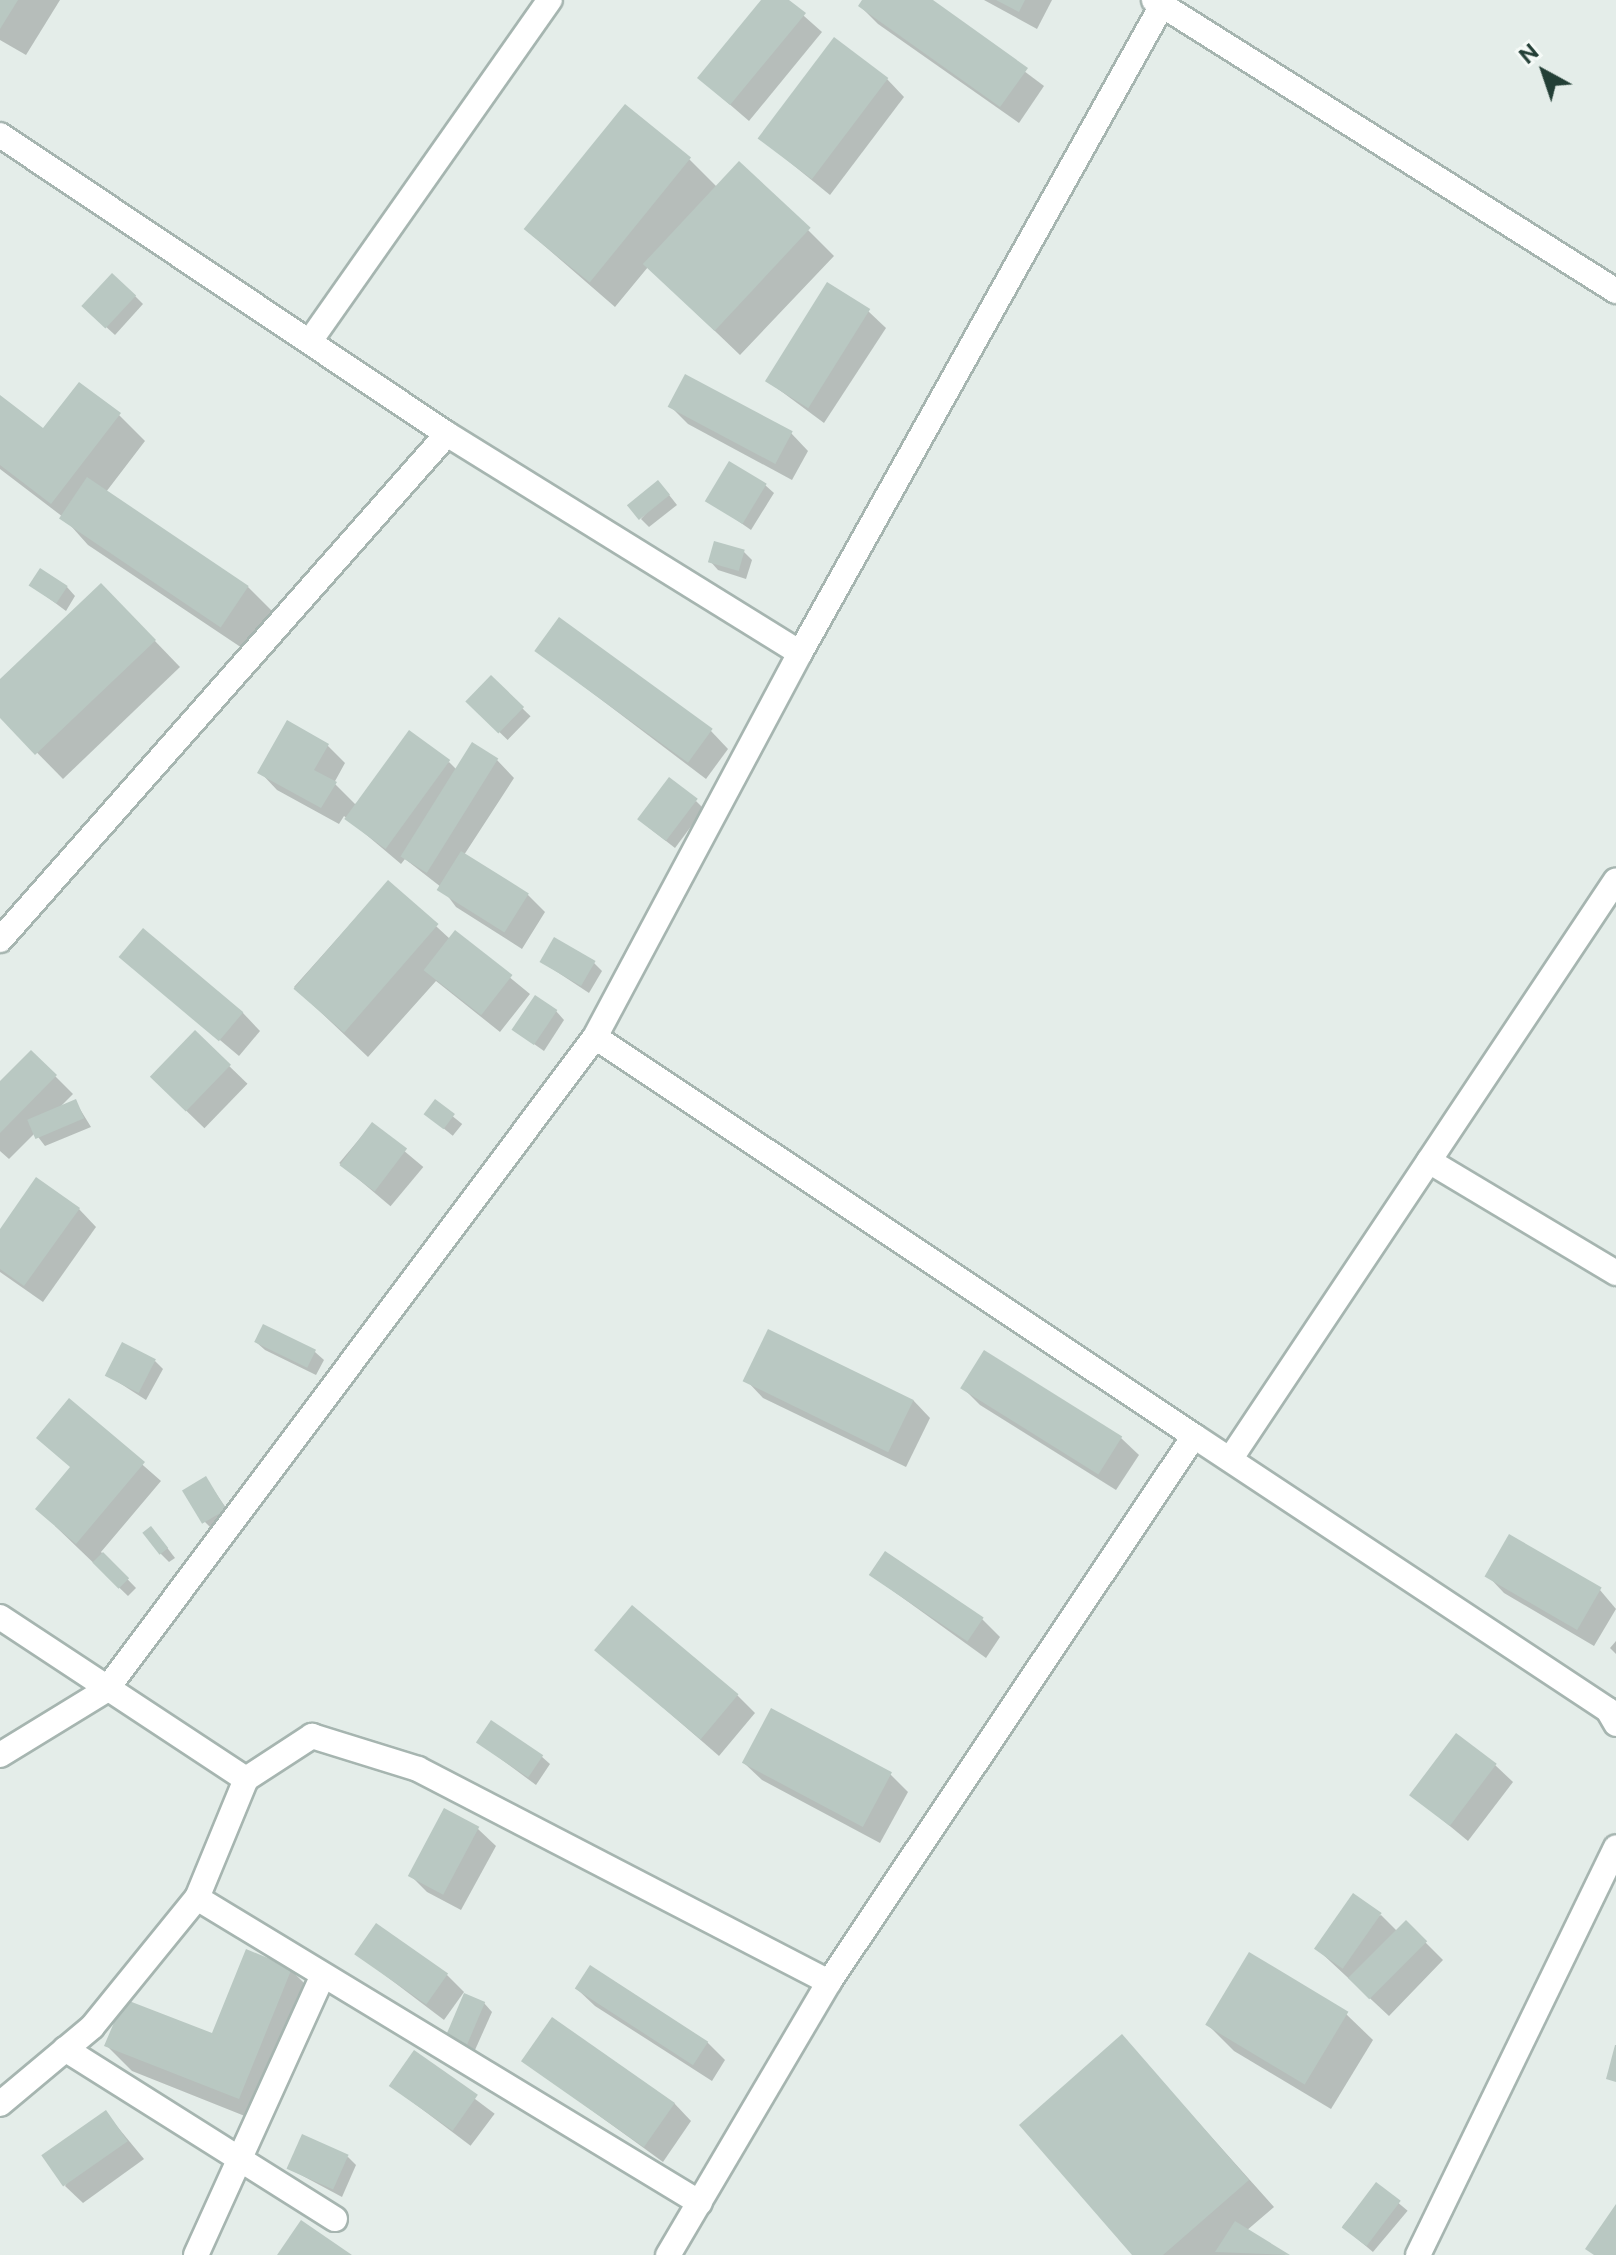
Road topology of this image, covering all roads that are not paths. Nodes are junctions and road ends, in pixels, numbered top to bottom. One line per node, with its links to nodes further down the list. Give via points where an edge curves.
1 (550, 0): 5 (street)
2 (1160, 2): 4 (street); 7 (street)
3 (0, 135): 5 (street)
4 (1616, 291)
5 (310, 341): 6 (street)
6 (447, 434): 7 (street); 9 (street)
7 (800, 653): 10 (street)
8 (1616, 880): 11 (street)
9 (0, 940)
10 (595, 1037): 13 (street); 16 (street)
11 (1429, 1161): 12 (street); 14 (street)
12 (1616, 1273)
13 (1194, 1436): 14 (street); 23 (street)
14 (1231, 1458): 17 (street, via 1608,1710)
15 (0, 1617): 16 (street)
16 (106, 1690): 18 (street); 19 (street)
17 (1616, 1724)
18 (0, 1755)
19 (246, 1779): 21 (street); 23 (street, via 312,1736 418,1769)
20 (1616, 1848): 31 (street)
21 (197, 1898): 22 (street); 24 (street, via 92,2027)
22 (322, 1977): 26 (street); 27 (street)
23 (829, 1982): 27 (street)
24 (65, 2049): 25 (street); 26 (street)
25 (0, 2104)
26 (241, 2160): 28 (street); 29 (street)
27 (700, 2203): 30 (street)
28 (335, 2219)
29 (196, 2255)
30 (668, 2255)
31 (1418, 2255)

